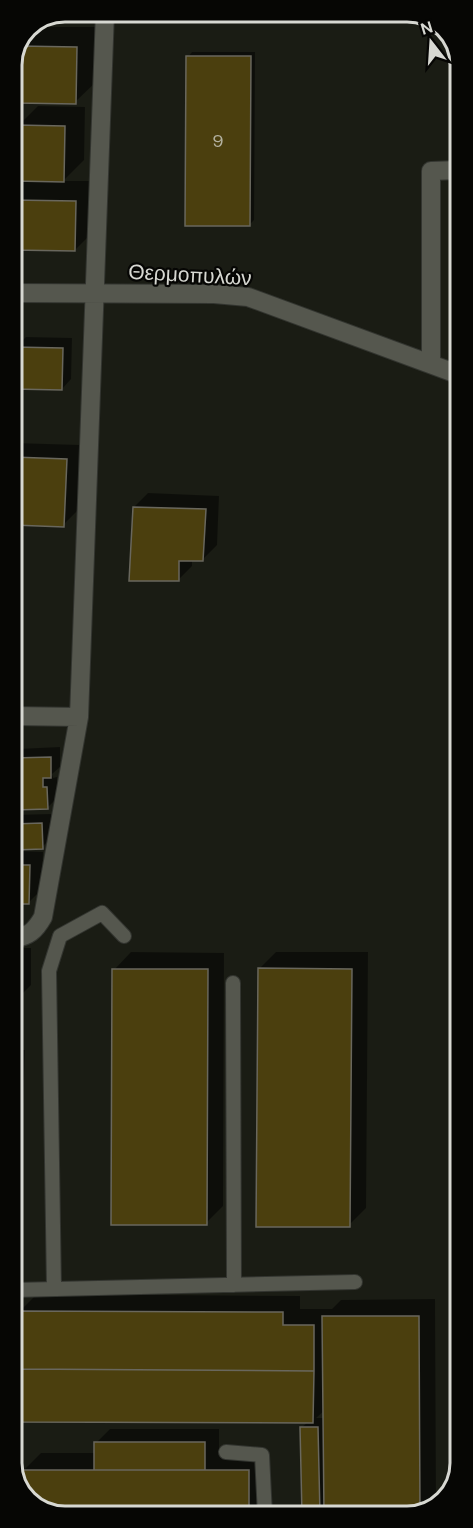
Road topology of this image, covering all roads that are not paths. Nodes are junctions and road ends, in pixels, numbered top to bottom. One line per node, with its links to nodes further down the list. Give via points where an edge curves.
1 (105, 22): 4 (street)
2 (450, 170): 5 (street, via 431,171)
3 (22, 293): 4 (street, Θερμοπυλών)
4 (94, 293): 5 (street, Θερμοπυλών, via 248,297); 8 (street)
5 (431, 364): 6 (street, Θερμοπυλών)
6 (450, 371)
7 (22, 716): 8 (street)
8 (78, 717): 10 (street, via 43,917 37,928)
9 (124, 936): 14 (lane, via 102,913 60,936 49,971)
10 (22, 938)
11 (232, 983): 13 (lane)
12 (355, 1282): 13 (lane)
13 (234, 1285): 14 (lane)
14 (54, 1289): 15 (lane)
15 (22, 1290)
16 (226, 1452): 17 (lane, via 262,1455)
17 (265, 1506)

